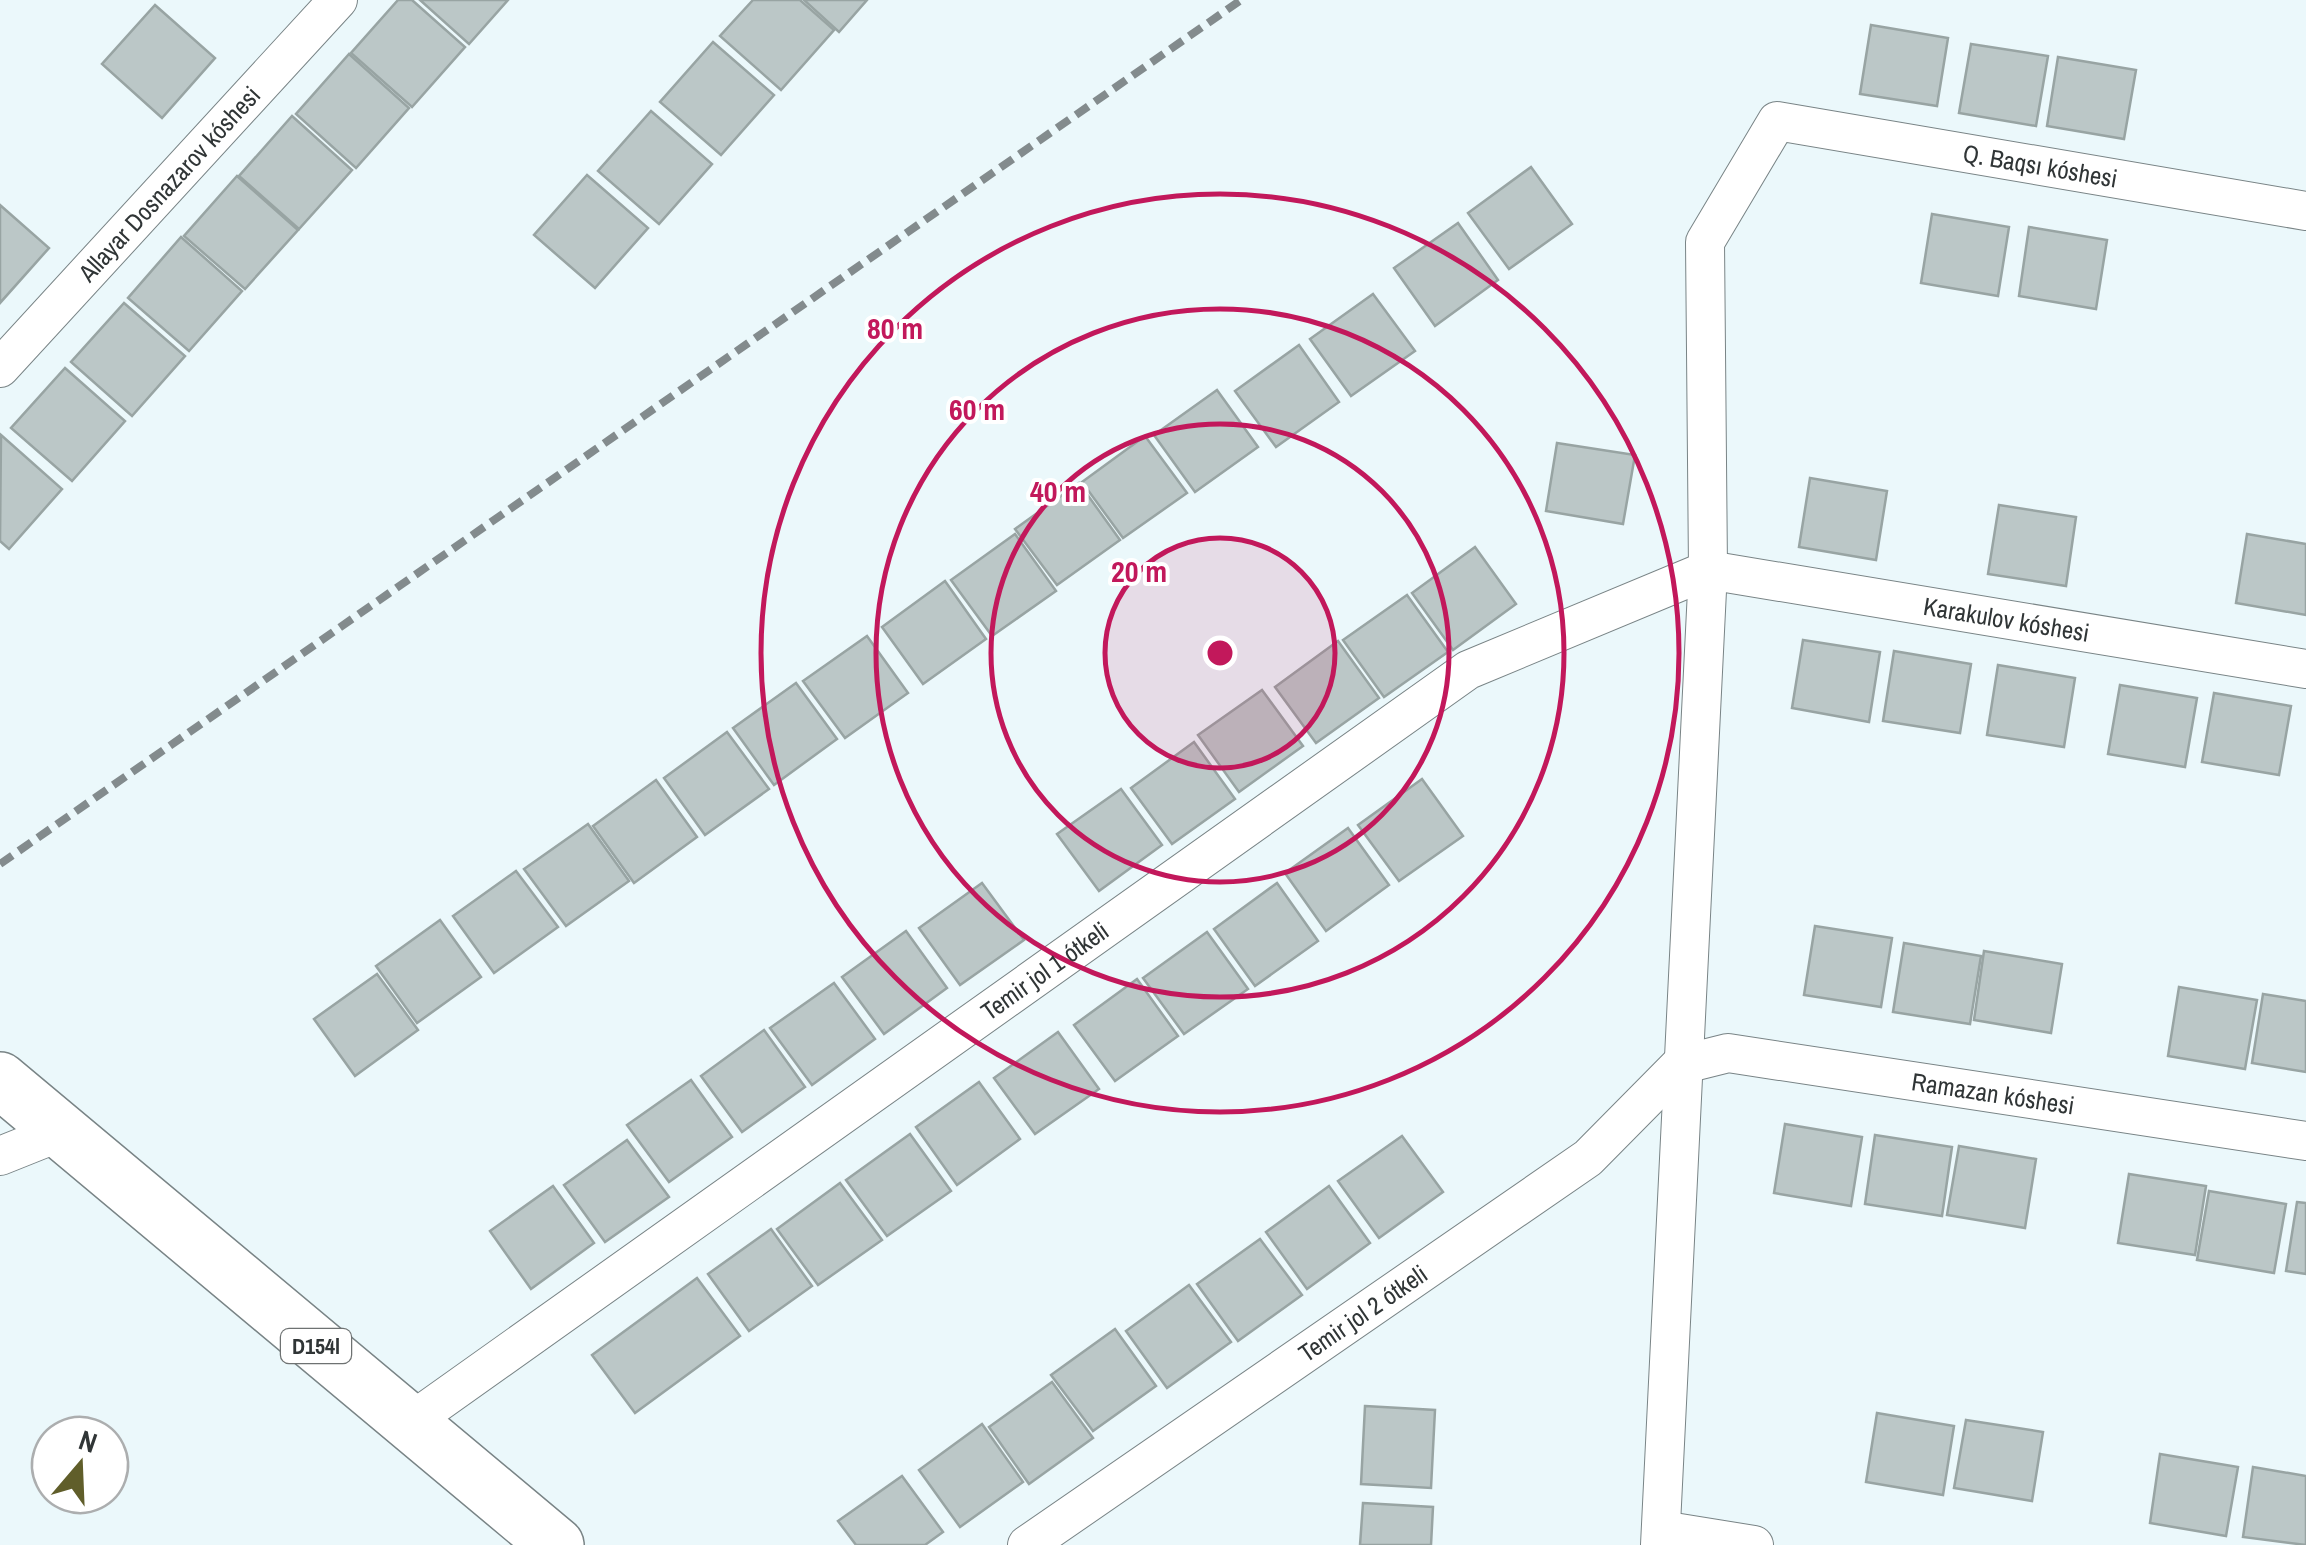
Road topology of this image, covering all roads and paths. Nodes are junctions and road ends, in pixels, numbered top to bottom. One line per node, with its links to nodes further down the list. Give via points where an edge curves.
1 (338, 0): 3 (street, Allayar Dosnazarov kóshesi)
2 (2306, 211): 4 (street, Q. Baqsı kóshesi, via 1776,121 1705,242)
3 (0, 368)
4 (1708, 570): 5 (street, Karakulov kóshesi); 6 (street); 11 (street, Temir jol 1 ótkeli, via 1468,670)
5 (2306, 669)
6 (1680, 1065): 9 (street, Ramazan kóshesi, via 1728,1054); 12 (street); 14 (street, Temir jol 2 ótkeli, via 1588,1158)
7 (0, 1080): 8 (main road, D154l)
8 (60, 1132): 10 (street); 11 (main road, D154l)
9 (2306, 1141)
10 (0, 1156)
11 (409, 1423): 13 (main road, D154l)
12 (1661, 1538): 15 (street)
13 (556, 1545)
14 (1027, 1545)
15 (1754, 1545)

